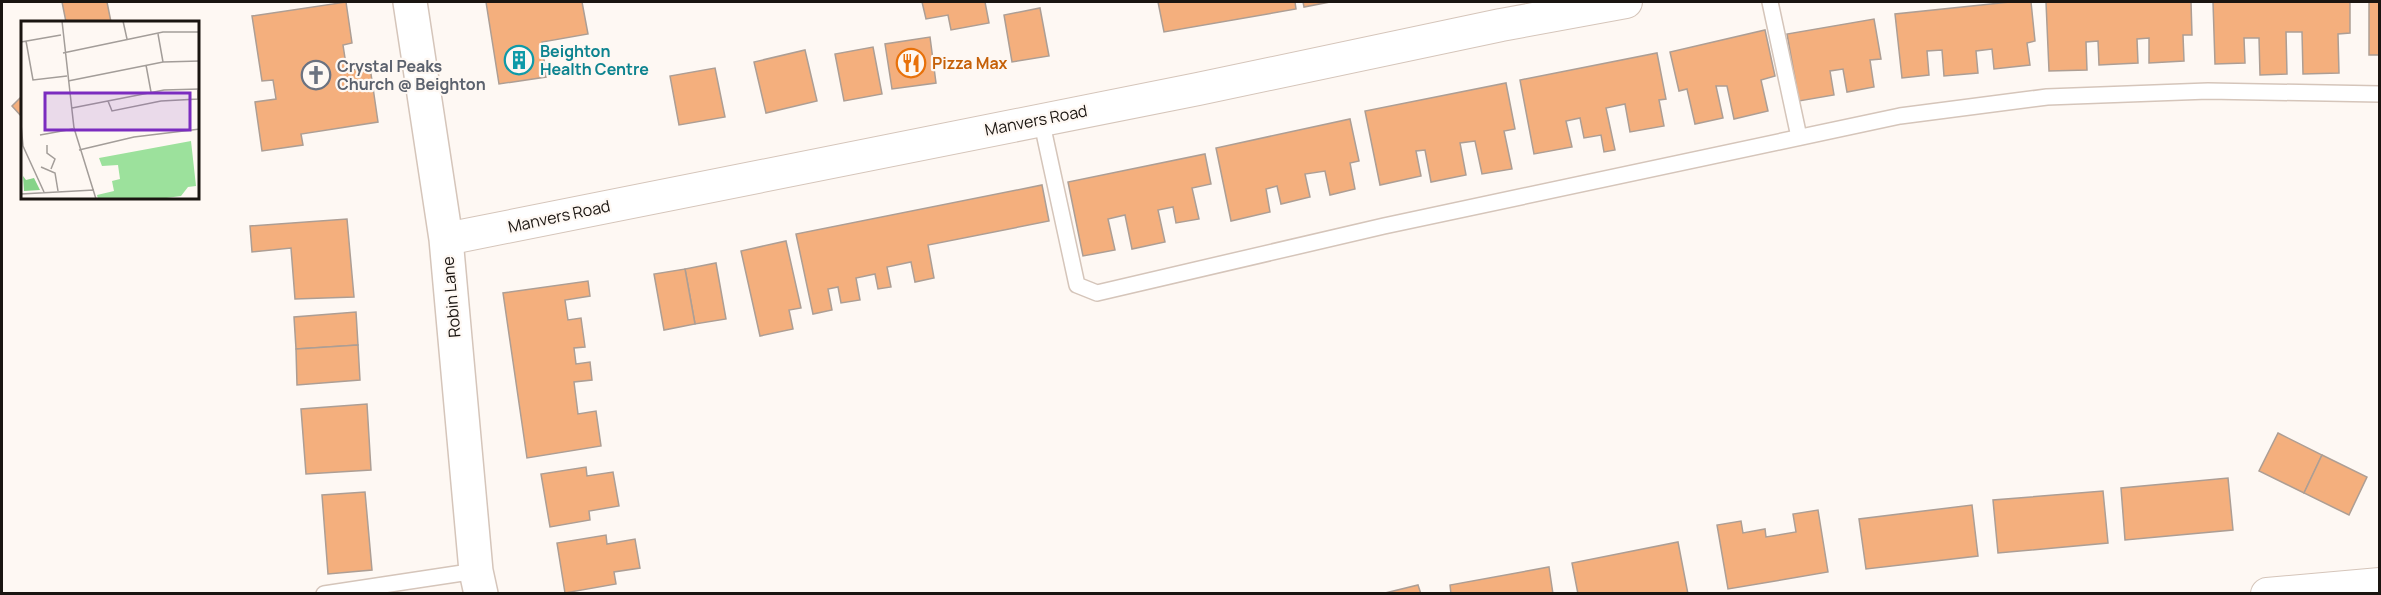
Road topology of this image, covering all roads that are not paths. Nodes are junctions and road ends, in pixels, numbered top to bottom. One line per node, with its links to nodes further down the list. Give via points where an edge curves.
1 (410, 2): 7 (street, Robin Lane)
2 (1626, 2): 5 (street, Manvers Road)
3 (1770, 2): 6 (lane)
4 (2379, 94): 6 (lane, via 2208,91 2047,97 1900,116)
5 (1041, 119): 6 (lane, via 1077,285 1097,293 1383,226); 7 (street, Manvers Road)
6 (1799, 138)
7 (446, 239): 8 (street, Robin Lane)
8 (478, 582): 10 (lane)
9 (2379, 584): 11 (street)
10 (324, 594)
11 (2267, 594)

